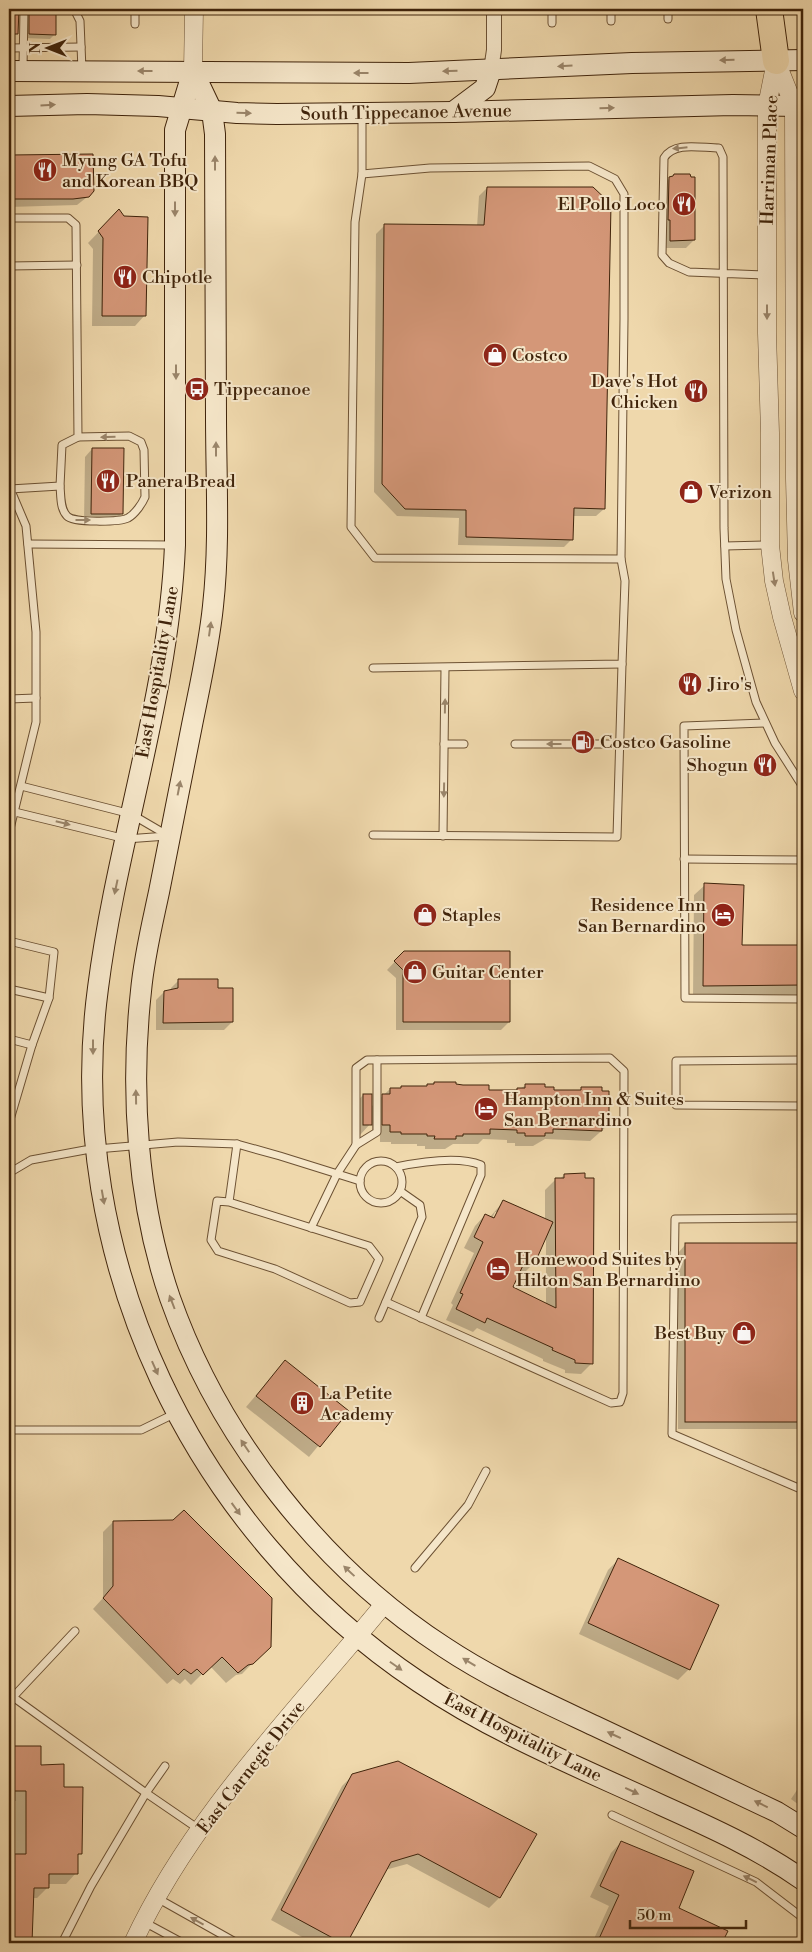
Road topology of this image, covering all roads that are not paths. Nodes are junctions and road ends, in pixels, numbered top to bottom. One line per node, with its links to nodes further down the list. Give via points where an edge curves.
1 (24, 9): 16 (lane)
2 (74, 9): 14 (lane, via 80,21)
3 (135, 9): 13 (lane)
4 (194, 9): 22 (street)
5 (494, 9): 19 (street)
6 (552, 9): 12 (lane)
7 (611, 9): 11 (lane)
8 (668, 9): 10 (lane)
9 (769, 9): 18 (highway)
10 (668, 19)
11 (611, 21)
12 (552, 23)
13 (135, 24)
14 (81, 47): 16 (lane); 21 (lane)
15 (9, 48): 16 (lane)
16 (23, 48): 20 (lane)
17 (803, 60): 18 (main road)
18 (776, 61): 19 (main road, one-way to 19, via 632,63); 24 (street, Harriman Place); 25 (street, Harriman Place)
19 (492, 70): 22 (main road, one-way to 22, via 409,73); 28 (main road, via 484,88)
20 (16, 71): 21 (main road)
21 (82, 71): 22 (main road, one-way to 21)
22 (194, 71): 26 (main road, East Hospitality Lane); 27 (main road)
23 (9, 106): 26 (main road, South Tippecanoe Avenue, one-way to 26, via 87,104)
24 (767, 106): 25 (main road, South Tippecanoe Avenue); 28 (main road, South Tippecanoe Avenue, one-way to 24); 35 (street, Harriman Place)
25 (798, 106): 36 (street, Harriman Place)
26 (180, 109): 27 (main road, South Tippecanoe Avenue); 41 (main road, East Hospitality Lane, one-way to 41, via 175,130)
27 (212, 111): 29 (main road, South Tippecanoe Avenue, one-way to 29); 63 (main road, one-way to 27, via 213,604 217,534 215,134)
28 (453, 112): 29 (main road, South Tippecanoe Avenue)
29 (362, 113): 30 (lane)
30 (362, 174): 44 (lane, via 355,222 351,527 375,558); 44 (lane, via 430,168 589,166 615,179 624,194)
31 (9, 218): 32 (lane, via 68,218 76,225)
32 (77, 265): 33 (lane); 37 (lane)
33 (9, 266)
34 (723, 273): 34 (lane, one-way to 34, via 723,157 719,148 675,147 664,158 662,255 669,263 688,272); 35 (lane); 43 (lane)
35 (767, 275): 42 (street, Harriman Place, one-way to 42)
36 (799, 294): 45 (street, Harriman Place, via 794,355 797,560)
37 (78, 437): 38 (lane, via 62,445); 38 (lane, one-way to 37, via 62,509 65,515 75,520 122,520 134,514 145,497 141,442 129,436)
38 (60, 486): 39 (lane)
39 (9, 488): 40 (lane, via 26,526)
40 (28, 544): 41 (lane); 50 (lane, via 36,619)
41 (175, 545): 60 (main road, East Hospitality Lane, via 167,635)
42 (770, 545): 43 (lane); 49 (street, Harriman Place, one-way to 49, via 782,617)
43 (725, 546): 52 (lane, via 726,579 736,630)
44 (621, 559): 46 (lane, via 625,581)
45 (803, 613)
46 (622, 664): 48 (lane); 56 (lane)
47 (373, 668): 48 (lane)
48 (445, 668): 53 (lane, one-way to 48)
49 (803, 691)
50 (36, 698): 51 (lane); 57 (lane, via 36,722)
51 (9, 699)
52 (765, 723): 58 (lane); 66 (lane, via 684,726)
53 (444, 744): 54 (lane); 64 (lane, one-way to 64)
54 (464, 744)
55 (515, 744): 56 (lane, one-way to 55)
56 (620, 744): 64 (lane, via 617,837)
57 (21, 786): 59 (lane); 60 (lane)
58 (803, 788)
59 (15, 812): 61 (lane); 65 (lane, one-way to 65)
60 (131, 814): 63 (lane); 65 (main road, East Hospitality Lane)
61 (9, 833)
62 (373, 835): 64 (lane)
63 (170, 836): 65 (lane); 80 (main road, one-way to 63, via 136,1045 141,989)
64 (444, 836)
65 (126, 839): 81 (main road, East Hospitality Lane, one-way to 81, via 97,989 93,1038)
66 (684, 859): 67 (lane); 71 (lane, via 685,998)
67 (803, 860)
68 (9, 942): 70 (lane, via 54,952)
69 (9, 989): 70 (lane)
70 (49, 998): 73 (lane)
71 (803, 998)
72 (9, 1039): 73 (lane)
73 (32, 1046): 77 (lane)
74 (377, 1060): 79 (lane, via 376,1132); 79 (lane, via 367,1060 356,1068); 92 (lane, via 610,1058 624,1071 623,1393 620,1402 611,1403)
75 (803, 1060): 76 (lane, via 676,1061 676,1105)
76 (803, 1106)
77 (9, 1123)
78 (237, 1144): 80 (lane, via 178,1142); 84 (lane); 87 (lane)
79 (356, 1145): 84 (lane)
80 (139, 1146): 81 (lane); 98 (main road, one-way to 80, via 336,1559 290,1507 250,1454 211,1389 167,1288 154,1243)
81 (96, 1148): 83 (lane, via 31,1160); 93 (main road, East Hospitality Lane, one-way to 93, via 114,1252 132,1314)
82 (396, 1167): 85 (lane, via 382,1160 373,1162 361,1173); 86 (lane, via 402,1182); 92 (lane, via 471,1161 481,1164 481,1175)
83 (9, 1173)
84 (337, 1174): 85 (lane); 89 (lane)
85 (360, 1181): 86 (lane, via 365,1196 380,1203 388,1202)
86 (400, 1190): 90 (lane, via 420,1205 422,1217)
87 (229, 1202): 89 (lane); 89 (lane, via 217,1201 211,1240 218,1251 275,1269 350,1303 360,1302 379,1259 368,1246)
88 (803, 1218): 96 (lane, via 675,1219 672,1434)
89 (311, 1228)
90 (386, 1302): 91 (lane); 92 (lane)
91 (379, 1318)
92 (421, 1318)
93 (176, 1413): 94 (lane, via 141,1430); 100 (main road, East Hospitality Lane, one-way to 100, via 218,1484 250,1526 304,1588)
94 (9, 1430)
95 (486, 1471): 97 (lane, via 468,1505)
96 (803, 1490)
97 (415, 1568)
98 (385, 1603): 100 (street, East Carnegie Drive); 105 (main road, one-way to 98, via 777,1812 498,1679 444,1647)
99 (75, 1631): 101 (lane)
100 (358, 1637): 106 (street, East Carnegie Drive, via 237,1779); 107 (main road, East Hospitality Lane, one-way to 107, via 456,1706 721,1832)
101 (11, 1697): 103 (lane)
102 (165, 1766): 103 (lane)
103 (146, 1792): 106 (lane); 111 (lane)
104 (612, 1815): 109 (lane, one-way to 104, via 756,1882)
105 (803, 1828)
106 (201, 1830): 108 (street, East Carnegie Drive)
107 (803, 1880)
108 (156, 1898): 110 (street, East Carnegie Drive); 114 (lane, one-way to 108)
109 (803, 1918)
110 (143, 1922): 112 (street, East Carnegie Drive); 113 (lane)
111 (62, 1943)
112 (133, 1943)
113 (183, 1943)
114 (237, 1943)

